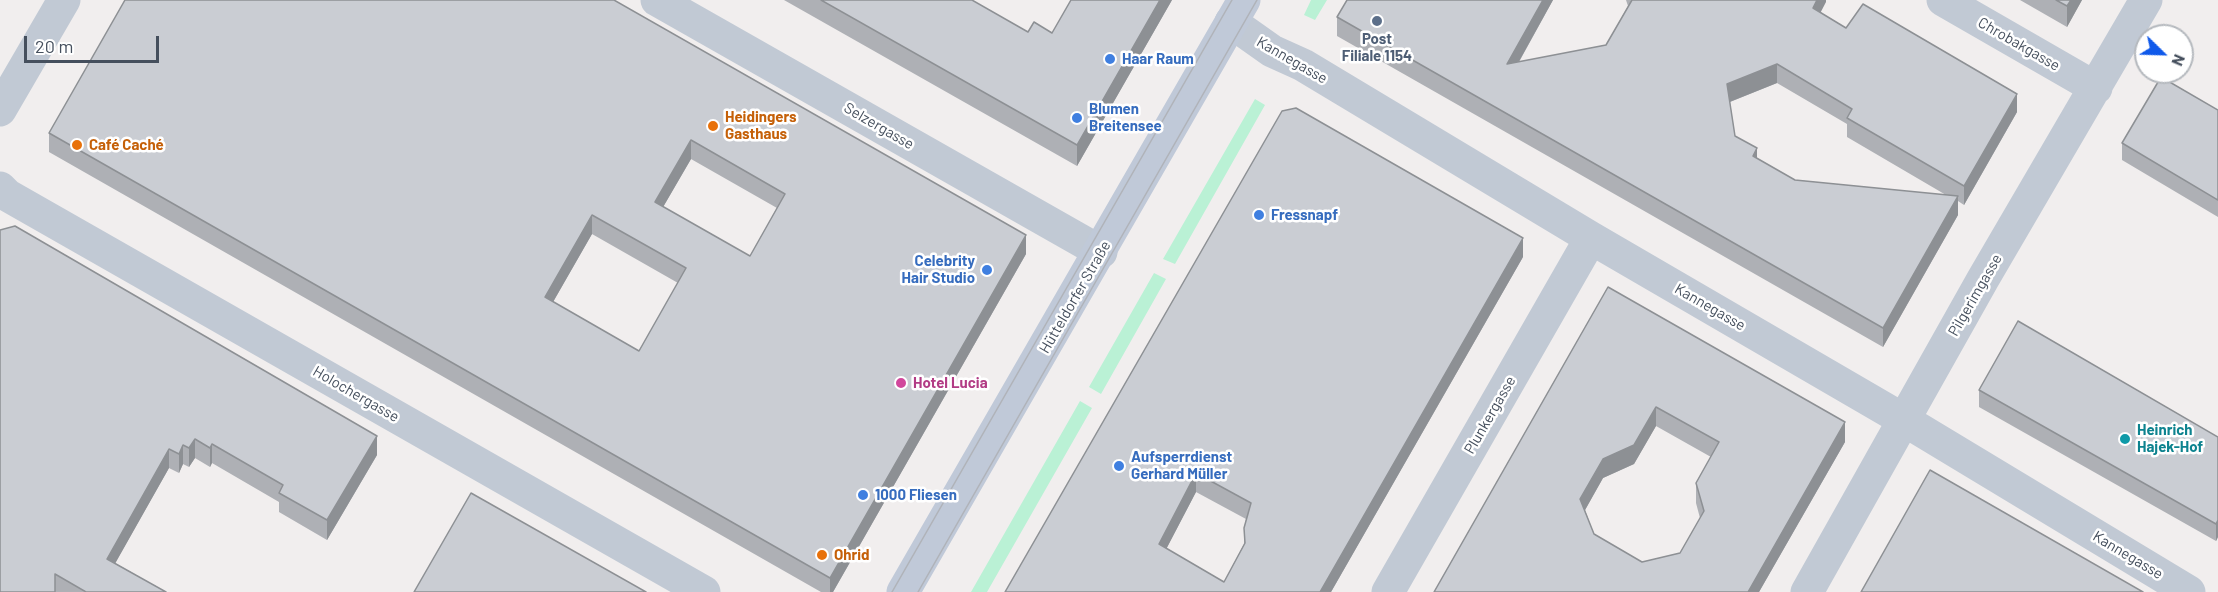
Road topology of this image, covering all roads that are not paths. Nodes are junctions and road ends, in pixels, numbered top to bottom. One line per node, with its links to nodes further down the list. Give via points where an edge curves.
1 (64, 0): 7 (street)
2 (657, 0): 10 (street, Selzergasse)
3 (1943, 0): 6 (street, Chrobakgasse)
4 (2146, 0): 6 (street, Pilgerimgasse)
5 (1238, 11): 9 (street, Kannegasse, via 1272,51 1303,65); 10 (main road, Hütteldorfer Straße)
6 (2096, 88): 11 (street, Pilgerimgasse)
7 (0, 110)
8 (4, 191): 12 (street, Holochergasse)
9 (1591, 238): 11 (street, Kannegasse); 14 (street, Plunkergasse)
10 (1101, 252): 13 (main road, Hütteldorfer Straße)
11 (1904, 420): 15 (street, Pilgerimgasse); 16 (street, Kannegasse)
12 (704, 592)
13 (903, 592)
14 (1388, 592)
15 (1807, 592)
16 (2189, 592)

